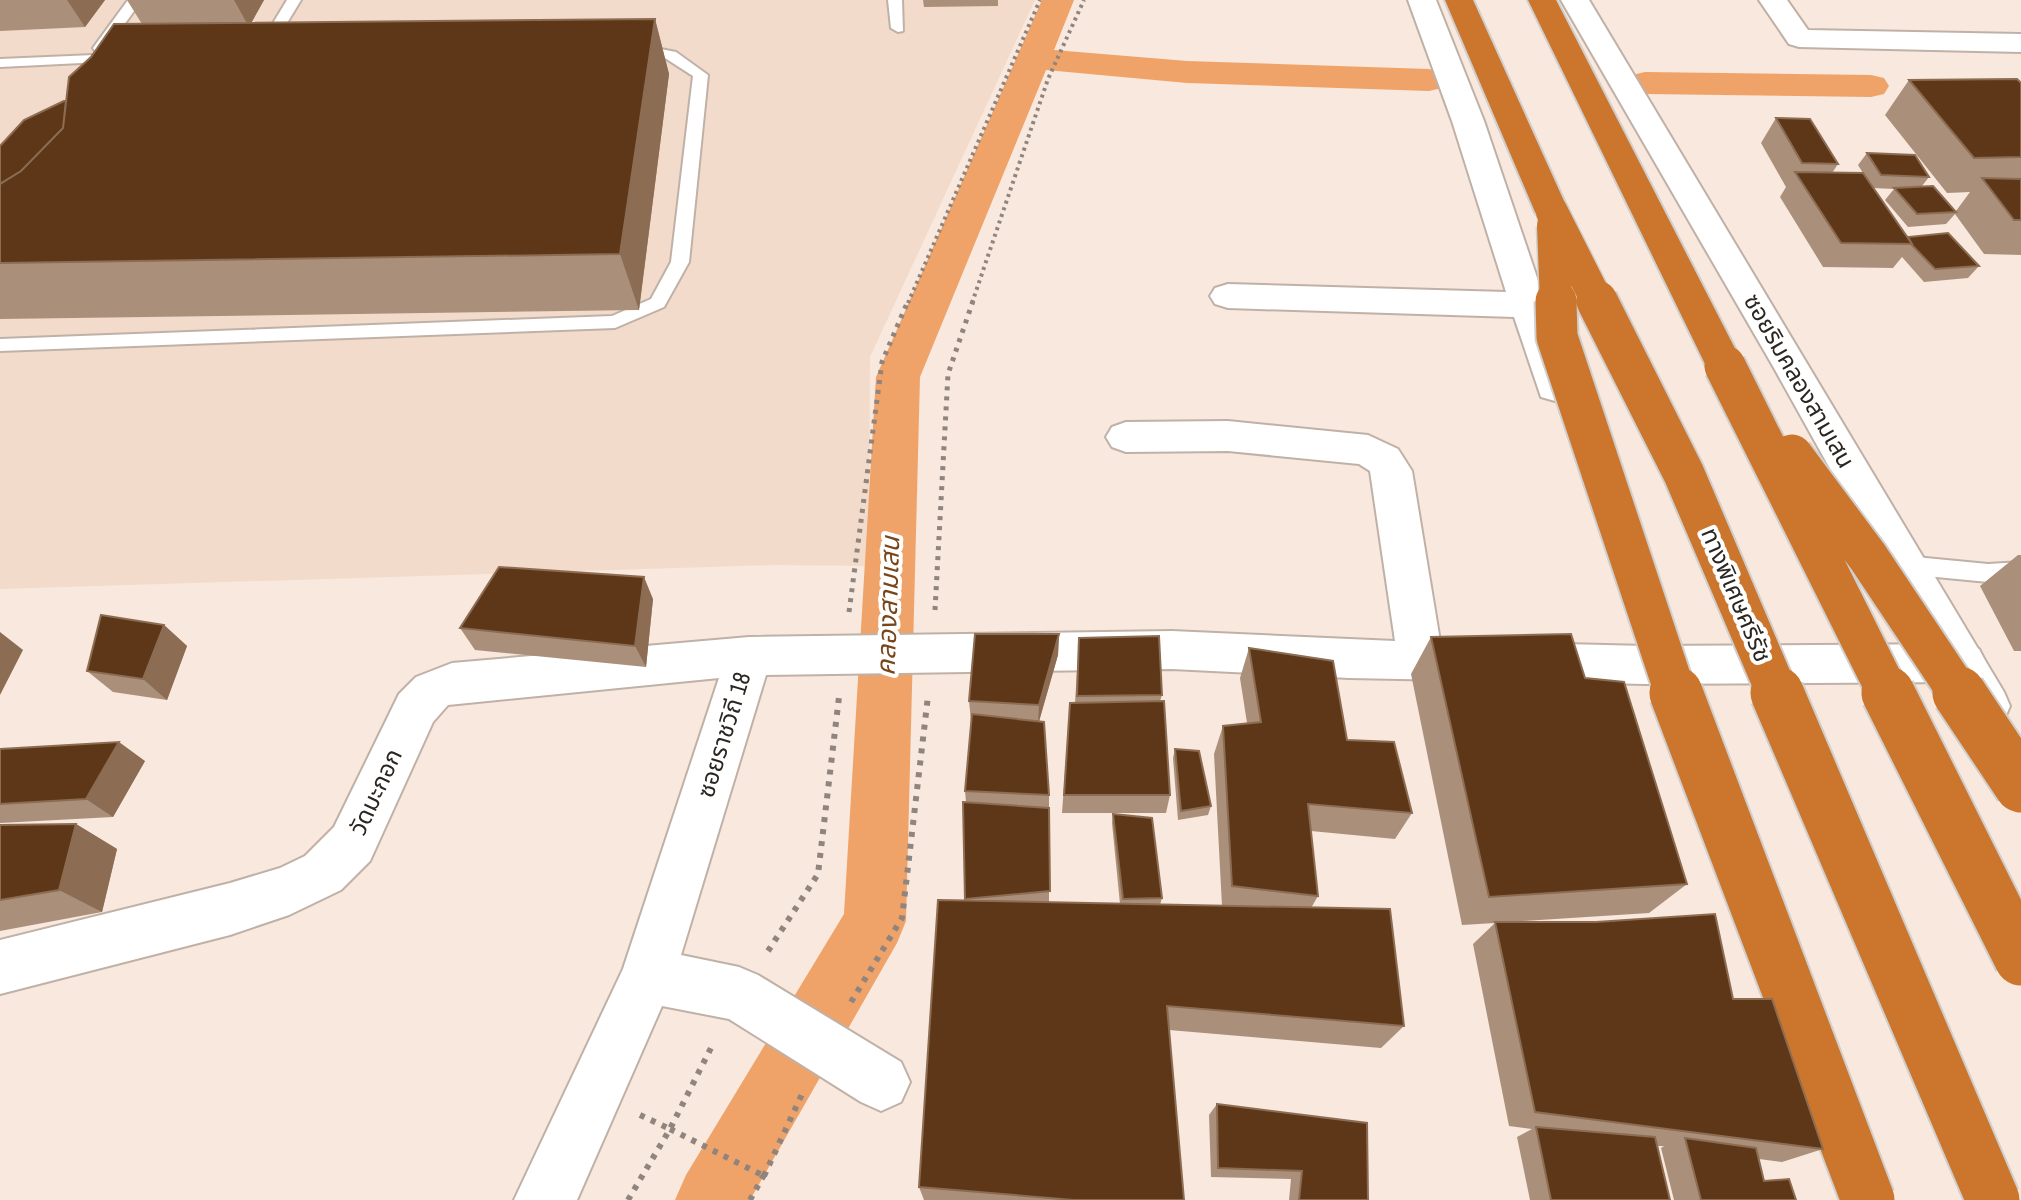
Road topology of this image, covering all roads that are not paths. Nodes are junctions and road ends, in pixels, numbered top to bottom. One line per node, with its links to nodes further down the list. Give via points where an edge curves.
1 (135, 0): 14 (lane)
2 (294, 0): 12 (lane)
3 (895, 0): 9 (lane)
4 (1422, 0): 18 (street)
5 (1459, 0): 16 (highway, ทางพิเศษศรีรัช)
6 (1542, 0): 20 (highway)
7 (1575, 0): 22 (street, ซอยริมคลองสามเสน)
8 (1773, 0): 10 (street, via 1799,38)
9 (898, 28)
10 (2021, 43)
11 (623, 48): 19 (lane, via 654,48 678,56 701,75 680,262 658,303 615,322)
12 (263, 53)
13 (138, 57): 14 (lane)
14 (92, 59): 15 (lane)
15 (0, 63)
16 (1552, 212): 36 (highway, bridge, via 1557,337 1669,675); 37 (highway, ทางพิเศษศรีรัช, bridge, via 1684,474)
17 (1228, 296): 18 (street)
18 (1528, 305): 27 (street)
19 (0, 345)
20 (1725, 366): 29 (highway, bridge, via 1868,557); 30 (highway, bridge)
21 (1126, 437): 25 (street, via 1228,436 1368,450 1384,460 1392,471)
22 (1905, 565): 23 (lane); 26 (street, ซอยริมคลองสามเสน)
23 (2021, 571)
24 (749, 656): 25 (street, ซอยราชวิถี 18, via 842,668 930,671 1172,650); 31 (street, วัดมะกอก, via 452,683 432,691 416,708 352,844 323,873 230,909); 32 (street, ซอยราชวิถี 18)
25 (1420, 660): 27 (street, ซอยราชวิถี 18)
26 (1963, 663): 27 (street, ซอยราชวิถี 18); 28 (street, ซอยริมคลองสามเสน)
27 (1646, 665): 35 (street)
28 (2021, 764)
29 (2021, 786)
30 (2021, 959)
31 (0, 967)
32 (648, 976): 33 (street, via 751,976 837,1026); 34 (street, ซอยราชวิถี 18)
33 (881, 1082)
34 (544, 1200)
35 (1851, 1200)
36 (1868, 1200)
37 (1993, 1200)

